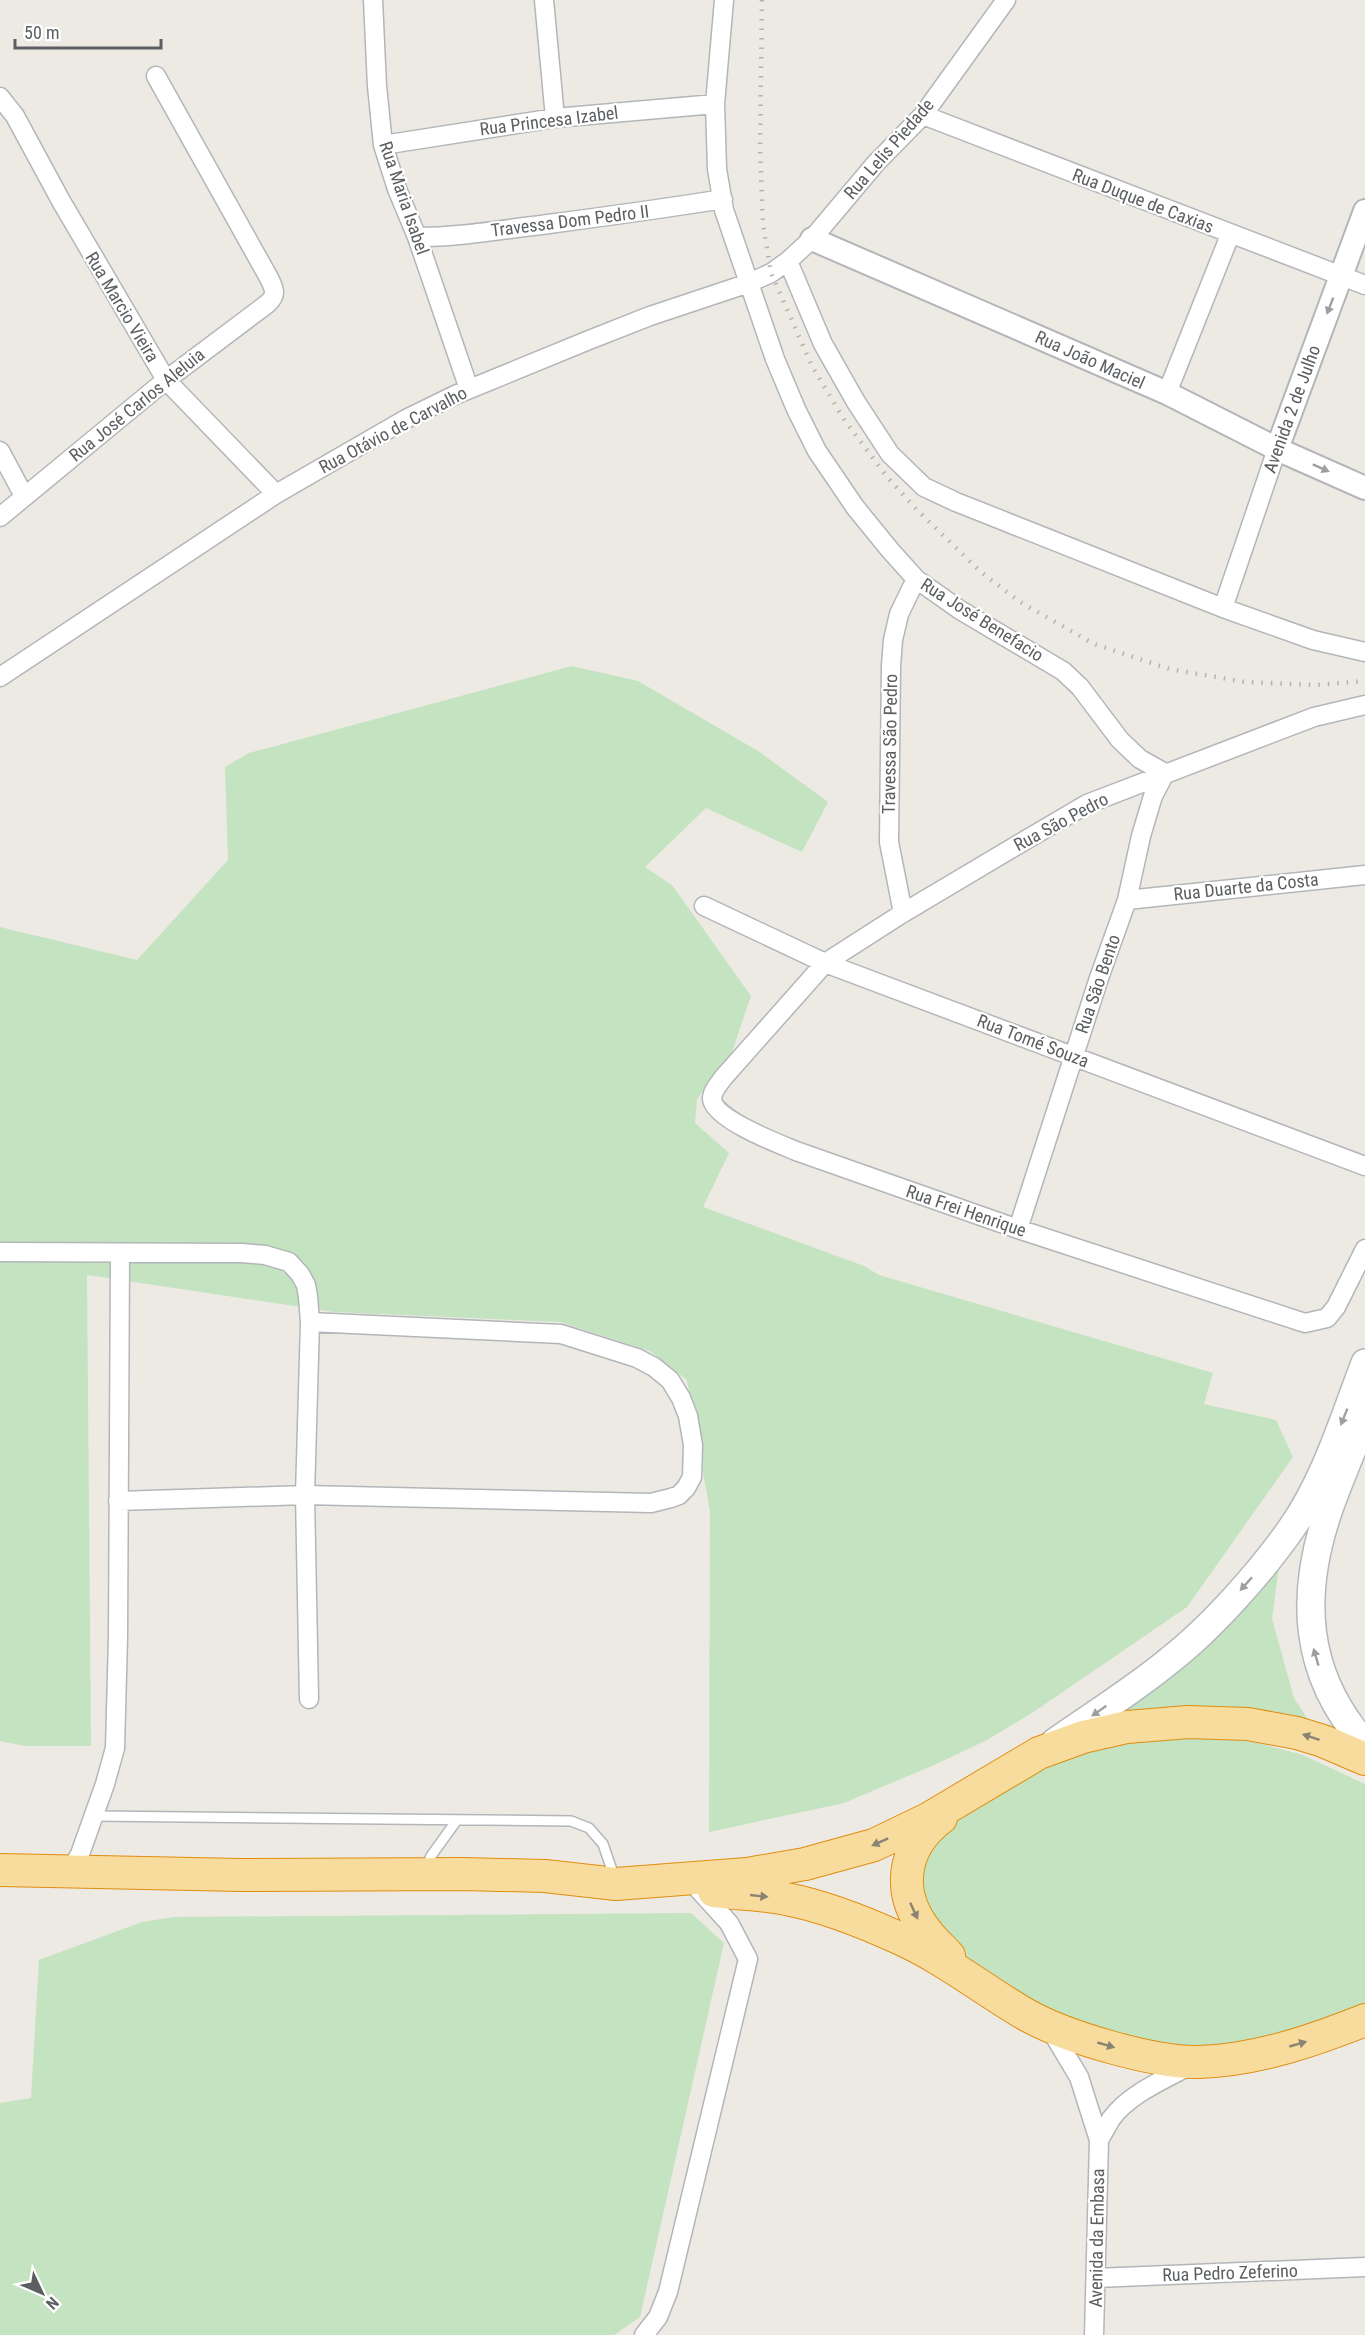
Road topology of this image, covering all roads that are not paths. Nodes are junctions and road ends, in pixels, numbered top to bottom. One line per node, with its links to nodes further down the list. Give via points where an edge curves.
1 (373, 0): 10 (street, Rua Maria Isabel)
2 (544, 0): 9 (street)
3 (724, 0): 7 (street, Rua José Benefacio)
4 (1006, 0): 8 (street, Rua Lelis Piedade)
5 (156, 76): 20 (street, Rua José Carlos Aleluia, via 275,290 267,304)
6 (0, 97): 20 (street, Rua Marcio Vieira, via 15,116)
7 (715, 104): 9 (street, Rua Princesa Izabel); 11 (street, Rua José Benefacio, via 717,169)
8 (923, 115): 13 (street, Rua Duque de Caxias); 15 (street, Rua Lelis Piedade)
9 (555, 118): 10 (street, Rua Princesa Izabel)
10 (383, 145): 14 (street, Rua Maria Isabel)
11 (723, 199): 14 (street, Travessa Dom Pedro II, via 489,232); 18 (street, Rua José Benefacio)
12 (1365, 211): 17 (street, Avenida 2 de Julho)
13 (1230, 235): 17 (street, Rua Duque de Caxias); 22 (street)
14 (417, 237): 21 (street, Rua Maria Isabel)
15 (812, 238): 16 (street, Rua Otávio de Carvalho); 22 (street, Rua João Maciel)
16 (788, 261): 18 (street, Rua Otávio de Carvalho); 30 (street, via 823,344 856,402 890,454 924,487)
17 (1341, 276): 19 (street, Rua Duque de Caxias); 23 (street, Avenida 2 de Julho, one-way to 23)
18 (749, 283): 21 (street, Rua Otávio de Carvalho, via 650,316); 29 (street, Rua José Benefacio, via 775,359 818,452 855,507)
19 (1365, 285)
20 (166, 380): 26 (street, Rua Marcio Vieira); 27 (street, Rua José Carlos Aleluia)
21 (469, 389): 26 (street, Rua Otávio de Carvalho, via 406,419)
22 (1167, 393): 23 (street, Rua João Maciel)
23 (1277, 449): 25 (street, Rua João Maciel, one-way to 25); 30 (street, Avenida 2 de Julho)
24 (0, 451): 27 (street)
25 (1365, 488)
26 (276, 494): 32 (street, Rua Otávio de Carvalho)
27 (24, 496): 28 (street, Rua José Carlos Aleluia)
28 (0, 517)
29 (916, 579): 34 (street, Rua José Benefacio, via 960,610 1063,670 1120,740 1140,759); 38 (street, Travessa São Pedro, via 898,614 891,666 889,842)
30 (1223, 608): 31 (street, via 1313,640)
31 (1365, 652)
32 (0, 677)
33 (1365, 705): 34 (street, Rua São Pedro, via 1314,717)
34 (1165, 773): 36 (street, Rua São Bento, via 1153,796 1141,836); 38 (street, Rua São Pedro, via 1087,804)
35 (1365, 875): 36 (street, Rua Duarte da Costa)
36 (1127, 900): 40 (street, Rua São Bento)
37 (704, 906): 39 (street, Rua Tomé Souza)
38 (903, 913): 39 (street, Rua São Pedro)
39 (825, 963): 40 (street, Rua Tomé Souza); 42 (street, Rua Frei Henrique, via 723,1078 713,1092 713,1102 738,1123 796,1151)
40 (1073, 1056): 41 (street, Rua Tomé Souza); 42 (street, Rua São Bento)
41 (1365, 1166)
42 (1018, 1229): 43 (street, Rua Frei Henrique, via 1305,1323 1327,1318 1336,1307)
43 (1365, 1249)
44 (0, 1252): 45 (street)
45 (120, 1253): 46 (street, via 242,1253 288,1262 306,1285); 50 (street)
46 (310, 1322): 49 (street); 49 (street, via 561,1334 637,1358 670,1380 681,1398 688,1416 694,1463 686,1488 660,1502)
47 (1365, 1363): 53 (main road, one-way to 53, via 1320,1478 1292,1529 1256,1573 1171,1660)
48 (1365, 1416): 52 (main road, one-way to 48, via 1348,1725 1323,1678 1311,1620 1321,1539)
49 (305, 1495): 50 (street); 51 (street)
50 (118, 1502): 56 (street, via 114,1748)
51 (309, 1699)
52 (1365, 1744)
53 (1039, 1753): 54 (highway, one-way to 53, via 1297,1732 1248,1724 1188,1722 1127,1727); 55 (highway)
54 (1365, 1759)
55 (987, 1784): 61 (highway, one-way to 61, via 874,1845 828,1858 747,1874); 63 (highway, one-way to 63, via 932,1825 916,1844 908,1863 906,1888 913,1911 927,1932)
56 (94, 1816): 57 (lane); 59 (street)
57 (457, 1820): 60 (lane, via 431,1856); 61 (lane, via 571,1821 589,1827)
58 (0, 1870): 59 (highway)
59 (70, 1871): 60 (highway)
60 (424, 1874): 61 (highway, via 545,1876)
61 (627, 1883): 62 (highway)
62 (699, 1889): 63 (highway, one-way to 63, via 787,1899 857,1920 932,1955); 70 (street, via 729,1923 748,1959 668,2292 658,2317)
63 (978, 1986): 65 (highway)
64 (1365, 2020): 66 (highway, one-way to 64, via 1259,2055)
65 (1047, 2025): 66 (highway, one-way to 66, via 1144,2056); 67 (street, Avenida da Embasa, via 1079,2077)
66 (1198, 2062): 67 (street, via 1120,2110)
67 (1099, 2140): 69 (street, Avenida da Embasa)
68 (1365, 2267): 69 (street, Rua Pedro Zeferino)
69 (1096, 2278): 71 (street, Avenida da Embasa)
70 (644, 2335)
71 (1094, 2335)

